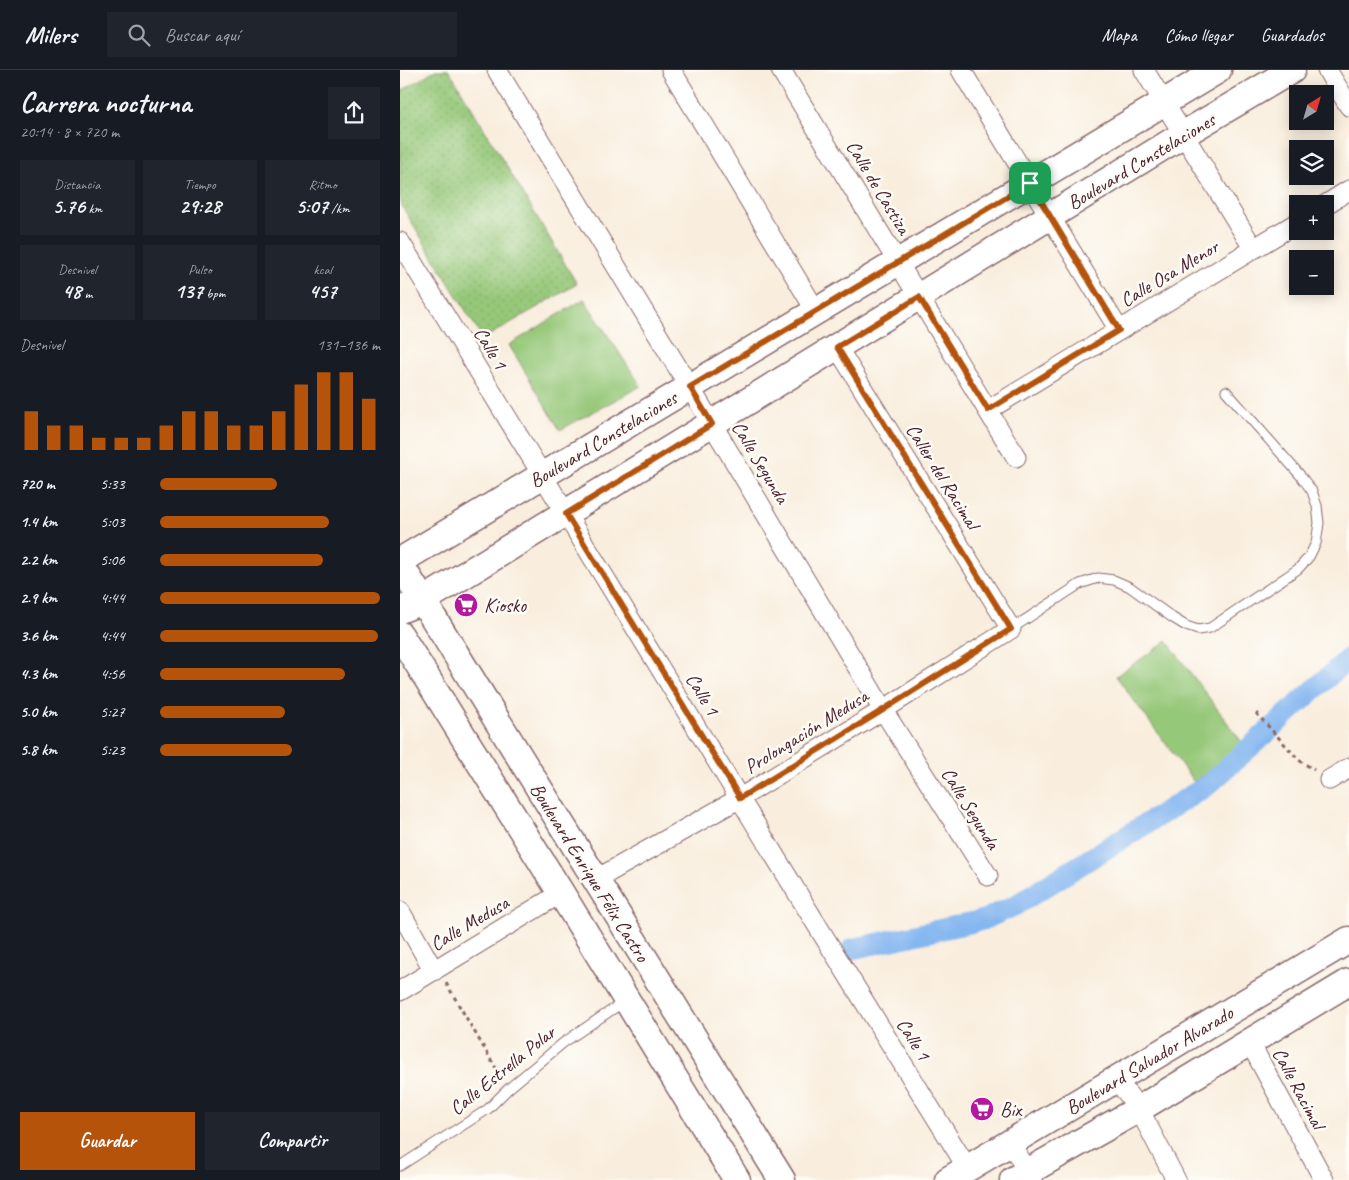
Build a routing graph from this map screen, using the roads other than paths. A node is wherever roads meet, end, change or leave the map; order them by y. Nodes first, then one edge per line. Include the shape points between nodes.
1 (497, 70) edge
2 (671, 70) edge
3 (781, 70) edge
4 (961, 70) edge
5 (1144, 70) edge
6 (1218, 70) edge
7 (1292, 70) edge
8 (1327, 70) edge
9 (1164, 102) junction
10 (1349, 106) edge
11 (1184, 134) junction
12 (1030, 183) junction
13 (1349, 190) edge
14 (1334, 199) edge
15 (1050, 217) junction
16 (1289, 227) edge
17 (400, 242) edge
18 (1253, 248) junction
19 (898, 262) junction
20 (919, 297) junction
21 (816, 311) junction
22 (1119, 330) junction
23 (837, 347) junction
24 (690, 387) junction
25 (1226, 392) dead end
26 (988, 410) junction
27 (712, 424) junction
28 (1016, 457) dead end
29 (543, 476) junction
30 (566, 514) junction
31 (400, 563) edge
32 (411, 606) edge
33 (1011, 629) junction
34 (400, 635) edge
35 (883, 710) junction
36 (1349, 768) edge
37 (1329, 780) dead end
38 (740, 798) junction
39 (988, 876) dead end
40 (595, 880) junction
41 (561, 893) junction
42 (400, 911) edge
43 (1349, 940) edge
44 (434, 970) junction
45 (1349, 982) edge
46 (400, 991) edge
47 (626, 1000) junction
48 (1250, 1043) junction
49 (1117, 1080) junction
50 (1139, 1109) junction
51 (1011, 1143) junction
52 (400, 1166) edge
53 (958, 1174) edge
54 (1024, 1177) edge
55 (737, 1180) edge
56 (782, 1180) edge
57 (1176, 1180) edge
58 (1324, 1180) edge

1 - 24 street, Calle Segunda
2 - 21 street
3 - 19 street, Calle de Castiza
4 - 12 street
5 - 9 street
6 - 9 street, Boulevard Constelaciones
7 - 11 street, Boulevard Constelaciones
8 - 10 street
9 - 11 street
9 - 12 street, Boulevard Constelaciones
11 - 15 street, Boulevard Constelaciones
11 - 18 street
12 - 15 street
12 - 19 street, Boulevard Constelaciones
13 - 14 street
15 - 20 street, Boulevard Constelaciones
15 - 22 street
16 - 18 street, Calle Osa Menor
17 - 29 street, Calle 1
18 - 22 street, Calle Osa Menor
19 - 20 street, Calle de Castiza
19 - 21 street, Boulevard Constelaciones
20 - 23 street, Boulevard Constelaciones
20 - 26 street, Calle de Castiza
21 - 24 street, Boulevard Constelaciones
22 - 26 street, Calle Osa Menor
23 - 27 street, Boulevard Constelaciones
23 - 33 street, Caller del Racimal
24 - 27 street, Calle Segunda
24 - 29 street, Boulevard Constelaciones
25 - 33 lane via 1312,491 1319,523 1316,543 1298,569 1210,628 1198,630 1186,626 1130,587 1098,578 1080,584
26 - 28 street, Calle de Castiza
27 - 30 street, Boulevard Constelaciones
27 - 35 street, Calle Segunda
29 - 30 street, Calle 1
29 - 31 street, Boulevard Constelaciones
30 - 32 street, Boulevard Constelaciones
30 - 38 street, Calle 1
31 - 32 street, Boulevard Enrique Félix Castro
32 - 40 street, Boulevard Enrique Félix Castro
33 - 35 street, Prolongación Medusa
34 - 41 street, Boulevard Enrique Félix Castro
35 - 38 street, Prolongación Medusa
35 - 39 street, Calle Segunda
36 - 37 street
38 - 40 street, Prolongación Medusa
38 - 53 street, Calle 1 via 833,950
40 - 56 street, Boulevard Enrique Félix Castro
41 - 44 street, Calle Medusa
41 - 47 street, Boulevard Enrique Félix Castro
42 - 44 street
43 - 49 street, Boulevard Salvador Alvarado
44 - 46 street, Calle Medusa
45 - 48 street, Boulevard Salvador Alvarado
47 - 52 lane, Calle Estrella Polar via 563,1043 488,1109
47 - 55 street, Boulevard Enrique Félix Castro
48 - 50 street, Boulevard Salvador Alvarado
48 - 58 street, Calle Racimal
49 - 50 street
49 - 51 street, Boulevard Salvador Alvarado
50 - 54 street, Boulevard Salvador Alvarado
50 - 57 street
51 - 53 street, Boulevard Salvador Alvarado
51 - 54 street

